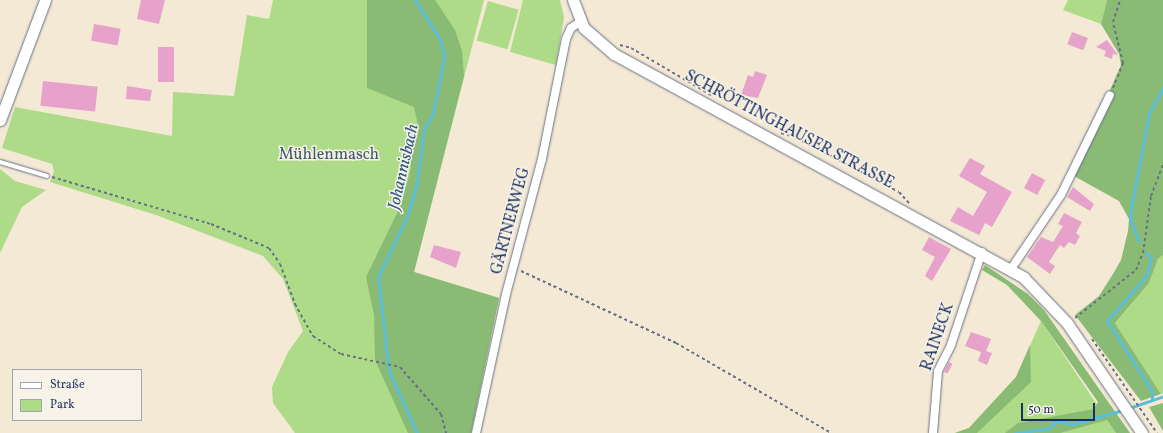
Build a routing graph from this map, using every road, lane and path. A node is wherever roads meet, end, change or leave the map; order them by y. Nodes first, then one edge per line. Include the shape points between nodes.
1 (45, 0) edge
2 (1120, 0) edge
3 (574, 2) edge
4 (580, 22) junction
5 (1110, 95) joint
6 (0, 120) edge
7 (0, 162) edge
8 (1163, 164) edge
9 (47, 176) joint
10 (982, 252) junction
11 (513, 268) junction
12 (1011, 269) junction
13 (1067, 323) junction
14 (1130, 391) dead end
15 (1139, 430) edge
16 (446, 433) edge
17 (476, 433) edge
18 (832, 433) edge
19 (933, 433) edge
20 (1157, 433) edge

1 - 6 main road
2 - 5 path via 1113,22 1123,64
3 - 4 main road, SCHRÖTTINGHAUSER STRASSE
4 - 10 main road, SCHRÖTTINGHAUSER STRASSE via 593,38 614,54
4 - 11 street, GÄRTNERWEG via 571,28 566,39 542,159
5 - 12 street via 1061,196
7 - 9 lane
8 - 13 path via 1151,196 1143,253 1136,270 1125,282
9 - 16 path via 211,224 269,248 280,264 295,304 313,336 341,354 392,365 407,373 441,414
10 - 12 main road, SCHRÖTTINGHAUSER STRASSE
10 - 19 street, RAINECK via 938,371
11 - 17 street, GÄRTNERWEG
11 - 18 path via 676,343
12 - 13 main road, SCHRÖTTINGHAUSER STRASSE via 1036,288
13 - 15 main road, SCHRÖTTINGHAUSER STRASSE
14 - 20 path

